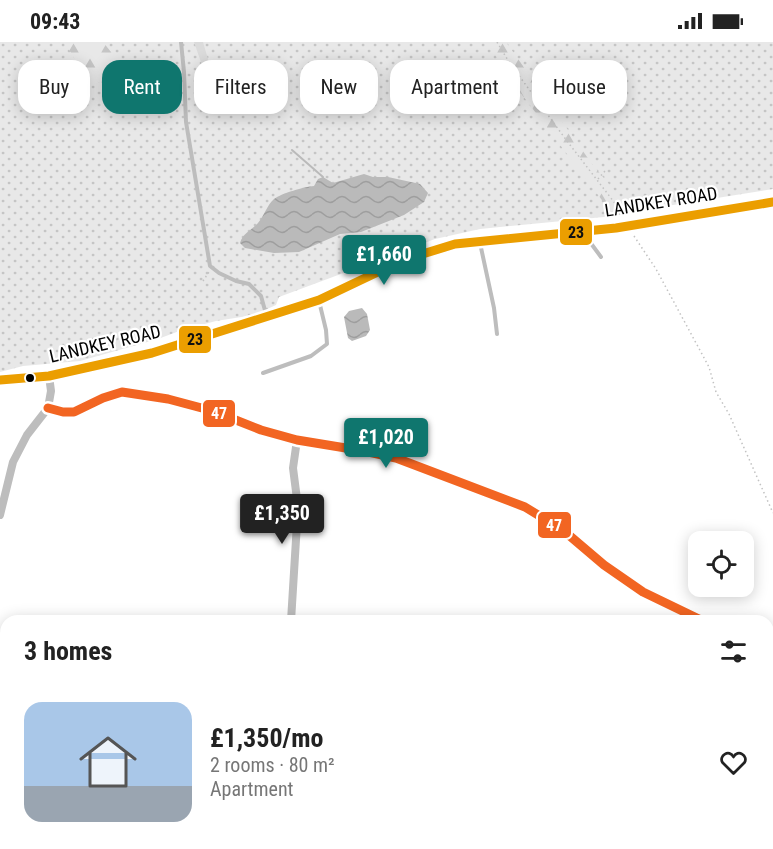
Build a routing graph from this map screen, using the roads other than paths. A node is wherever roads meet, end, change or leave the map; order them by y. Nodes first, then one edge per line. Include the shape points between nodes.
1 (181, 42) edge
2 (773, 202) edge
3 (582, 231) junction
4 (480, 240) junction
5 (601, 257) dead end
6 (319, 300) junction
7 (268, 318) junction
8 (497, 334) dead end
9 (262, 373) dead end
10 (49, 376) junction
11 (0, 380) edge
12 (48, 408) junction
13 (297, 440) junction
14 (0, 515) edge
15 (291, 615) edge
16 (691, 615) edge

1 - 7 lane via 186,122 210,266 249,284 261,296
2 - 3 street, LANDKEY ROAD
3 - 4 street, LANDKEY ROAD
3 - 5 lane
4 - 6 street, LANDKEY ROAD via 416,256
4 - 8 lane
6 - 7 street, LANDKEY ROAD
6 - 9 lane via 327,344 310,356
7 - 10 street, LANDKEY ROAD via 152,353
10 - 11 street, LANDKEY ROAD
10 - 12 street
12 - 13 street via 74,412 122,392 213,411
12 - 14 street via 13,462
13 - 15 street via 293,468 298,507
13 - 16 street via 396,458 525,507 564,531 643,592

